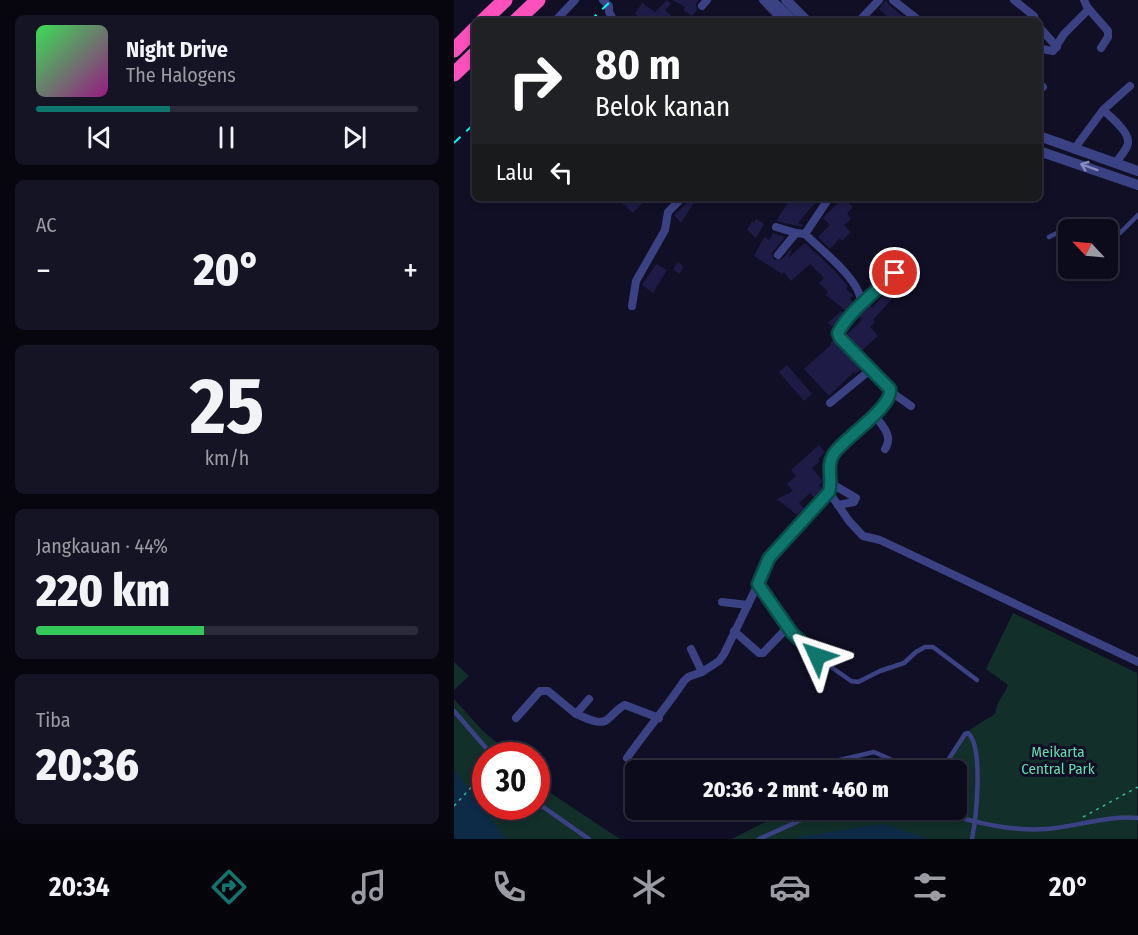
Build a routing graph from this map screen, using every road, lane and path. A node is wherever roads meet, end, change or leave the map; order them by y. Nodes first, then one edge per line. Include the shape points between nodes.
1 (505, 0) edge
2 (516, 0) edge
3 (529, 0) edge
4 (538, 0) edge
5 (575, 0) edge
6 (603, 0) edge
7 (763, 0) edge
8 (771, 0) edge
9 (786, 0) edge
10 (879, 0) edge
11 (894, 0) edge
12 (1014, 0) edge
13 (1084, 0) edge
14 (1089, 9) junction
15 (486, 18) edge
16 (498, 18) edge
17 (511, 18) edge
18 (519, 18) edge
19 (562, 18) edge
20 (612, 18) edge
21 (780, 18) edge
22 (790, 18) edge
23 (804, 18) edge
24 (862, 18) edge
25 (916, 18) edge
26 (1035, 18) edge
27 (1042, 30) edge
28 (472, 32) edge
29 (472, 43) edge
30 (1057, 47) junction
31 (1101, 48) dead end
32 (454, 50) edge
33 (1042, 50) edge
34 (472, 57) edge
35 (454, 61) edge
36 (472, 64) edge
37 (454, 74) edge
38 (454, 81) edge
39 (1130, 86) dead end
40 (1103, 110) junction
41 (1042, 137) edge
42 (1075, 148) junction
43 (1042, 152) edge
44 (1116, 163) junction
45 (1138, 171) edge
46 (1138, 185) edge
47 (679, 201) edge
48 (827, 201) edge
49 (1138, 215) edge
50 (776, 227) dead end
51 (801, 233) junction
52 (1049, 237) dead end
53 (778, 255) dead end
54 (895, 273) dead end
55 (862, 302) junction
56 (632, 306) dead end
57 (870, 370) junction
58 (891, 392) junction
59 (830, 403) dead end
60 (911, 406) dead end
61 (874, 414) junction
62 (885, 449) dead end
63 (830, 488) junction
64 (838, 505) junction
65 (758, 584) junction
66 (721, 602) dead end
67 (748, 605) junction
68 (788, 627) junction
69 (734, 631) junction
70 (691, 649) dead end
71 (1138, 662) edge
72 (827, 664) joint
73 (702, 672) junction
74 (977, 680) dead end
75 (589, 699) dead end
76 (454, 711) edge
77 (576, 714) junction
78 (516, 718) dead end
79 (659, 718) junction
80 (481, 742) edge
81 (627, 758) dead end
82 (840, 760) edge
83 (892, 760) edge
84 (948, 760) edge
85 (472, 787) edge
86 (1138, 787) edge
87 (454, 806) edge
88 (550, 812) edge
89 (1138, 819) edge
90 (801, 820) edge
91 (967, 820) edge
92 (976, 822) junction
93 (1070, 827) junction
94 (589, 839) edge
95 (759, 839) edge
96 (972, 839) edge

1 - 15 highway
2 - 16 highway
3 - 17 highway
4 - 18 highway
5 - 19 street
6 - 20 street
7 - 21 street
8 - 22 street
9 - 23 street
10 - 24 street
11 - 25 street
12 - 26 street
13 - 14 street
14 - 30 street via 1064,34
14 - 31 street via 1108,31
27 - 30 street
28 - 32 highway
29 - 35 highway
30 - 33 street via 1053,51
34 - 37 highway
36 - 38 highway
39 - 40 street
40 - 42 street
40 - 44 street via 1129,140
41 - 42 street
42 - 44 street
46 -> 43 street
44 - 45 street
47 - 56 street via 668,212 665,230 636,281
48 - 51 street
49 - 52 lane via 1120,233 1086,219
50 - 51 street
51 - 53 street
51 - 55 street via 848,276
54 - 55 lane
55 - 57 street via 838,333
57 - 58 street
57 - 59 street
58 - 60 street
58 - 61 street
61 - 62 street via 890,438
61 - 63 street via 833,455
63 - 64 street
63 - 64 street via 856,498 854,502
63 - 65 street via 769,558
64 - 71 street via 863,536 880,540
65 - 67 street
65 - 68 street
66 - 67 street
67 - 69 street
68 - 69 street via 763,653
68 - 72 street
69 - 73 street via 719,661
70 - 73 street
72 - 74 lane via 858,682 904,663 925,646 933,647
73 - 79 street via 684,681
75 - 77 street
76 - 80 lane
77 - 78 street via 548,692 541,691
77 - 79 street via 604,723 625,705
79 - 81 street
82 - 83 lane via 874,752
84 - 92 lane via 968,733 974,740 977,757
85 - 87 path
86 - 93 path
88 - 94 lane
89 - 93 lane via 1108,818
90 - 95 lane
91 - 92 lane
92 - 93 lane via 1042,830
92 - 96 lane

